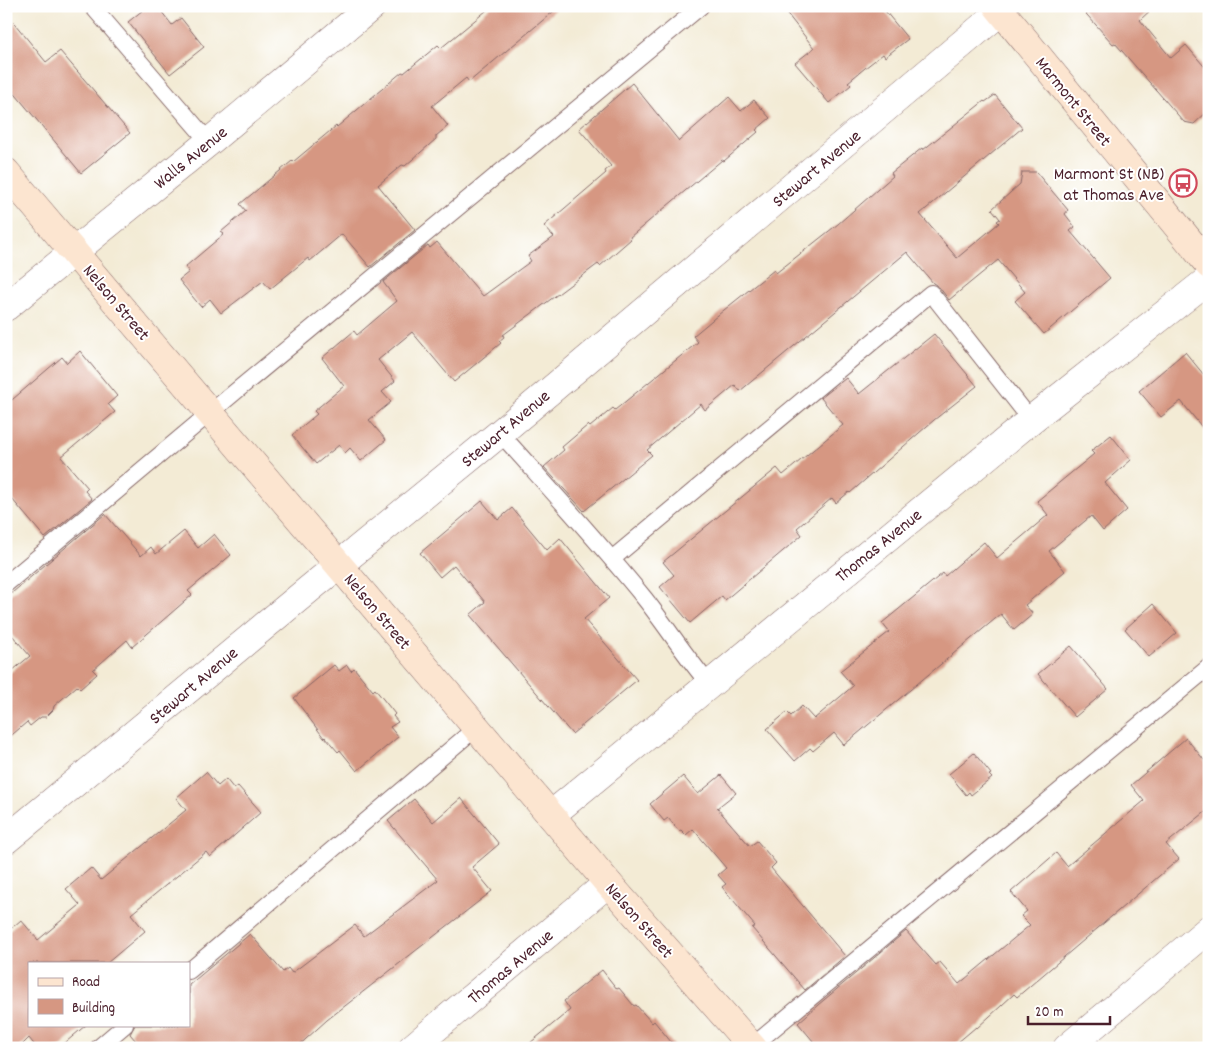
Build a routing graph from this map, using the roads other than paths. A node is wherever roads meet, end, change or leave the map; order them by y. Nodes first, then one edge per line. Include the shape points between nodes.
1 (92, 6) edge
2 (372, 6) edge
3 (701, 6) edge
4 (999, 9) edge
5 (209, 142) junction
6 (6, 172) edge
7 (74, 251) junction
8 (1209, 265) edge
9 (1209, 279) edge
10 (6, 307) edge
11 (210, 413) junction
12 (1031, 420) junction
13 (500, 433) junction
14 (612, 559) junction
15 (338, 565) junction
16 (6, 584) edge
17 (1209, 667) edge
18 (709, 684) junction
19 (477, 728) junction
20 (551, 815) junction
21 (6, 840) edge
22 (608, 883) junction
23 (1209, 929) edge
24 (190, 970) edge
25 (124, 1026) edge
26 (752, 1047) edge
27 (98, 1048) edge
28 (412, 1048) edge
29 (1067, 1048) edge

1 - 5 lane
2 - 5 street, Walls Avenue
3 - 11 lane
4 - 8 street, Marmont Street
4 - 13 street, Stewart Avenue
5 - 7 street, Walls Avenue
6 - 7 street, Nelson Street
7 - 10 street, Walls Avenue
7 - 11 street, Nelson Street
9 - 12 street, Thomas Avenue
11 - 15 street, Nelson Street
11 - 16 lane
12 - 14 lane via 931,293
12 - 18 street, Thomas Avenue
13 - 14 lane
13 - 15 street, Stewart Avenue
14 - 18 lane
15 - 19 street, Nelson Street
15 - 21 street, Stewart Avenue
17 - 26 lane
18 - 20 street, Thomas Avenue
19 - 20 street, Nelson Street
19 - 24 lane
20 - 22 street, Nelson Street
22 - 26 street, Nelson Street
22 - 28 street, Thomas Avenue
23 - 29 street
25 - 27 lane

